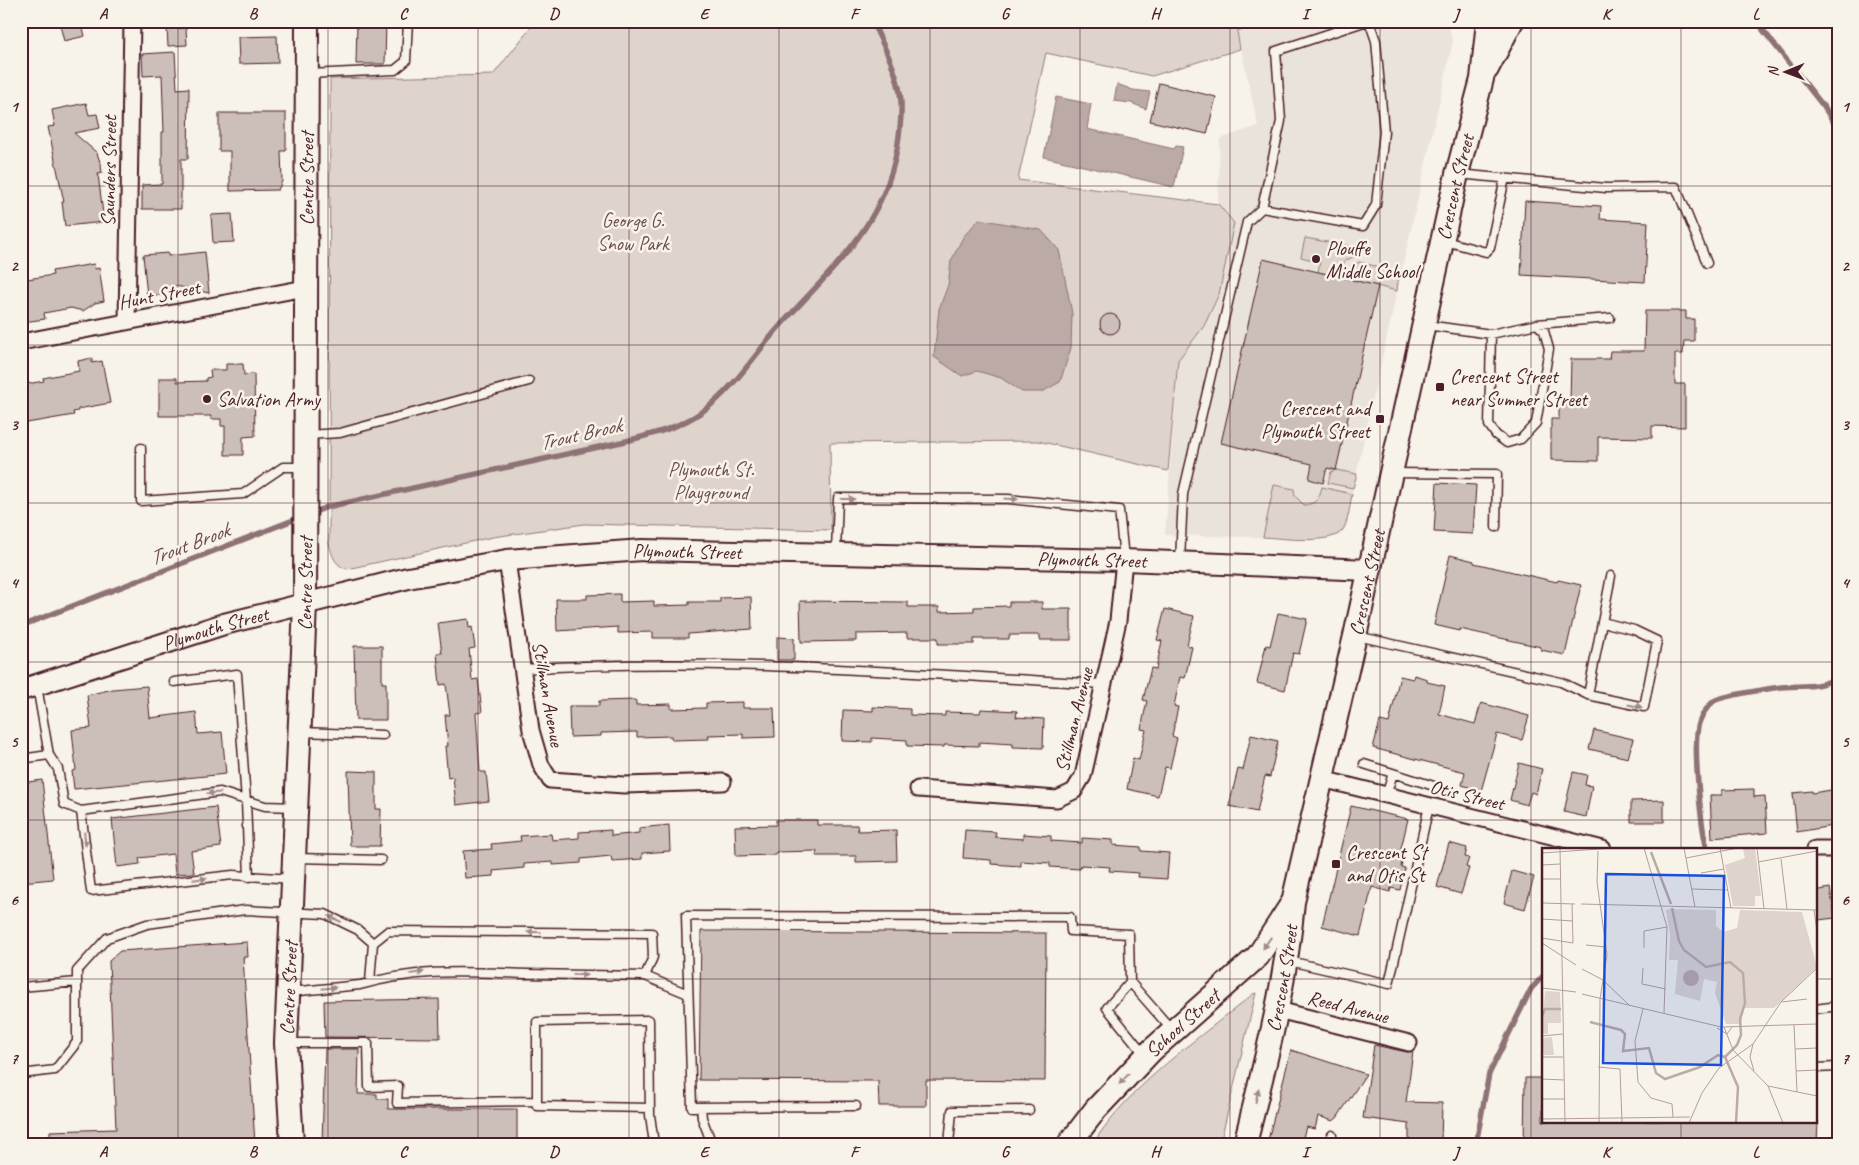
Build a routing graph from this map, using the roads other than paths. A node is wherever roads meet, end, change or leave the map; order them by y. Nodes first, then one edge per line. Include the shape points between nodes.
1 (132, 21) edge
2 (307, 21) edge
3 (408, 21) edge
4 (1368, 21) edge
5 (1488, 21) edge
6 (1512, 21) edge
7 (306, 74) junction
8 (1482, 79) junction
9 (1458, 174) junction
10 (1504, 178) junction
11 (1262, 208) junction
12 (1443, 240) junction
13 (1707, 262) dead end
14 (305, 288) junction
15 (1610, 318) dead end
16 (127, 321) junction
17 (1424, 324) junction
18 (1536, 324) junction
19 (1491, 334) junction
20 (21, 342) edge
21 (529, 381) dead end
22 (306, 435) junction
23 (141, 448) dead end
24 (306, 468) junction
25 (1391, 473) junction
26 (1496, 527) dead end
27 (836, 554) junction
28 (507, 560) junction
29 (1124, 560) junction
30 (1180, 562) junction
31 (1370, 570) junction
32 (1611, 576) dead end
33 (305, 605) junction
34 (1602, 622) junction
35 (1355, 636) junction
36 (522, 669) junction
37 (174, 682) dead end
38 (1104, 684) junction
39 (29, 687) edge
40 (1588, 695) junction
41 (299, 732) junction
42 (383, 735) dead end
43 (49, 755) junction
44 (21, 759) edge
45 (1364, 764) dead end
46 (1393, 773) junction
47 (1322, 779) junction
48 (723, 782) dead end
49 (1437, 787) dead end
50 (918, 789) dead end
51 (1386, 796) junction
52 (246, 801) junction
53 (1429, 806) junction
54 (296, 807) junction
55 (81, 811) junction
56 (1599, 848) edge
57 (1816, 849) edge
58 (1838, 849) edge
59 (381, 860) dead end
60 (293, 868) junction
61 (248, 877) junction
62 (1293, 902) junction
63 (291, 913) junction
64 (373, 943) junction
65 (1287, 960) junction
66 (645, 976) junction
67 (77, 982) junction
68 (370, 982) junction
69 (1130, 982) junction
70 (21, 988) edge
71 (288, 992) junction
72 (688, 994) junction
73 (1838, 1006) edge
74 (1816, 1009) edge
75 (1278, 1010) junction
76 (1173, 1032) junction
77 (286, 1043) junction
78 (1409, 1043) dead end
79 (1146, 1056) junction
80 (1838, 1067) edge
81 (1816, 1068) edge
82 (21, 1074) edge
83 (537, 1101) junction
84 (856, 1106) dead end
85 (701, 1107) junction
86 (650, 1108) junction
87 (1029, 1110) dead end
88 (1332, 1135) dead end
89 (292, 1144) edge
90 (654, 1144) edge
91 (712, 1144) edge
92 (949, 1144) edge
93 (1069, 1144) edge
94 (1245, 1144) edge
95 (1328, 1144) edge

1 - 16 street, Saunders Street
2 - 7 main road, Centre Street
3 - 7 lane via 406,61 395,70
4 - 11 lane via 1276,51 1281,121
4 - 11 lane via 1376,41 1384,132 1376,205 1363,226
5 - 8 main road, Crescent Street
6 - 8 main road
7 - 14 main road, Centre Street
8 - 9 main road, Crescent Street
9 - 10 lane
9 - 12 main road, Crescent Street
10 - 12 lane via 1490,248 1479,252
10 - 13 lane via 1606,188 1676,187
11 - 30 lane via 1247,222 1183,494
12 - 17 main road, Crescent Street
14 - 16 street, Hunt Street
14 - 22 main road, Centre Street
15 - 18 lane
16 - 20 street, Hunt Street
17 - 19 lane
17 - 25 main road, Crescent Street
18 - 19 lane
18 - 19 lane via 1544,331 1549,349 1536,423 1521,439 1507,443 1496,436 1489,425
21 - 22 lane via 340,433
22 - 24 main road, Centre Street
23 - 24 lane via 140,501 243,494 284,467
24 - 33 main road, Centre Street
25 - 26 lane via 1497,474
25 - 31 main road, Crescent Street
27 - 28 street, Plymouth Street via 642,550
27 - 29 street, Plymouth Street
27 -> 29 lane via 838,498 1008,499 1118,510
28 - 33 street, Plymouth Street via 408,578
28 - 36 street, Stillman Avenue
29 - 30 street, Plymouth Street
29 - 38 street, Stillman Avenue via 1118,621
30 - 31 street, Plymouth Street
31 - 35 main road, Crescent Street
32 - 34 lane
33 - 39 street, Plymouth Street via 224,624
33 - 41 main road, Centre Street
34 - 40 lane
40 -> 34 lane via 1644,707 1648,688 1657,641 1634,630
35 - 40 lane via 1561,682
35 - 47 main road, Crescent Street
36 - 38 lane via 572,666 817,668
36 - 48 street, Stillman Avenue via 531,730 541,765 550,780 624,785
37 - 52 lane via 237,674
38 - 50 street, Stillman Avenue via 1084,776 1074,791 1057,799
39 - 43 lane
41 - 42 lane
41 - 54 main road, Centre Street
43 - 44 lane
43 - 55 lane via 58,769 64,804
45 - 46 lane
46 - 49 lane
46 - 51 lane
47 - 51 street, Otis Street
47 - 62 main road, Crescent Street
51 - 53 street, Otis Street
52 - 54 lane via 265,806
52 -> 55 lane via 220,792
52 - 61 lane
53 - 56 street, Otis Street
53 - 65 lane via 1389,984
54 - 60 main road, Centre Street
55 -> 61 lane via 91,891 233,875
57 - 58 street
59 - 60 lane
60 - 61 lane
60 - 63 main road, Centre Street
62 - 65 main road, Crescent Street
62 -> 76 main road, School Street via 1258,956
64 -> 63 lane via 358,930 325,914
63 - 67 lane via 246,910 147,924 107,938 78,971
63 - 71 main road, Centre Street
66 -> 64 lane via 653,957 652,933 388,931
64 - 68 lane
65 - 75 main road, Crescent Street
68 -> 66 lane via 430,971
66 - 72 lane
67 - 70 lane
67 - 82 lane via 78,1042 55,1070
71 -> 68 lane
69 - 72 lane via 1129,934 1071,932 1070,917 686,916
69 - 76 lane
69 - 79 lane via 1107,1008
71 - 77 main road, Centre Street
72 - 85 lane via 692,1107
73 - 74 lane
75 - 78 street, Reed Avenue
94 -> 75 main road, Crescent Street
76 - 79 main road, School Street
77 - 83 lane via 368,1043 369,1086 398,1086 397,1103
77 - 89 main road, Centre Street
79 -> 93 main road, School Street via 1096,1109
80 - 81 lane
83 - 86 lane via 537,1106
83 - 86 lane via 537,1022 649,1020
84 - 85 lane
85 - 91 lane
86 - 90 lane
87 - 92 lane via 952,1111
88 - 95 lane

